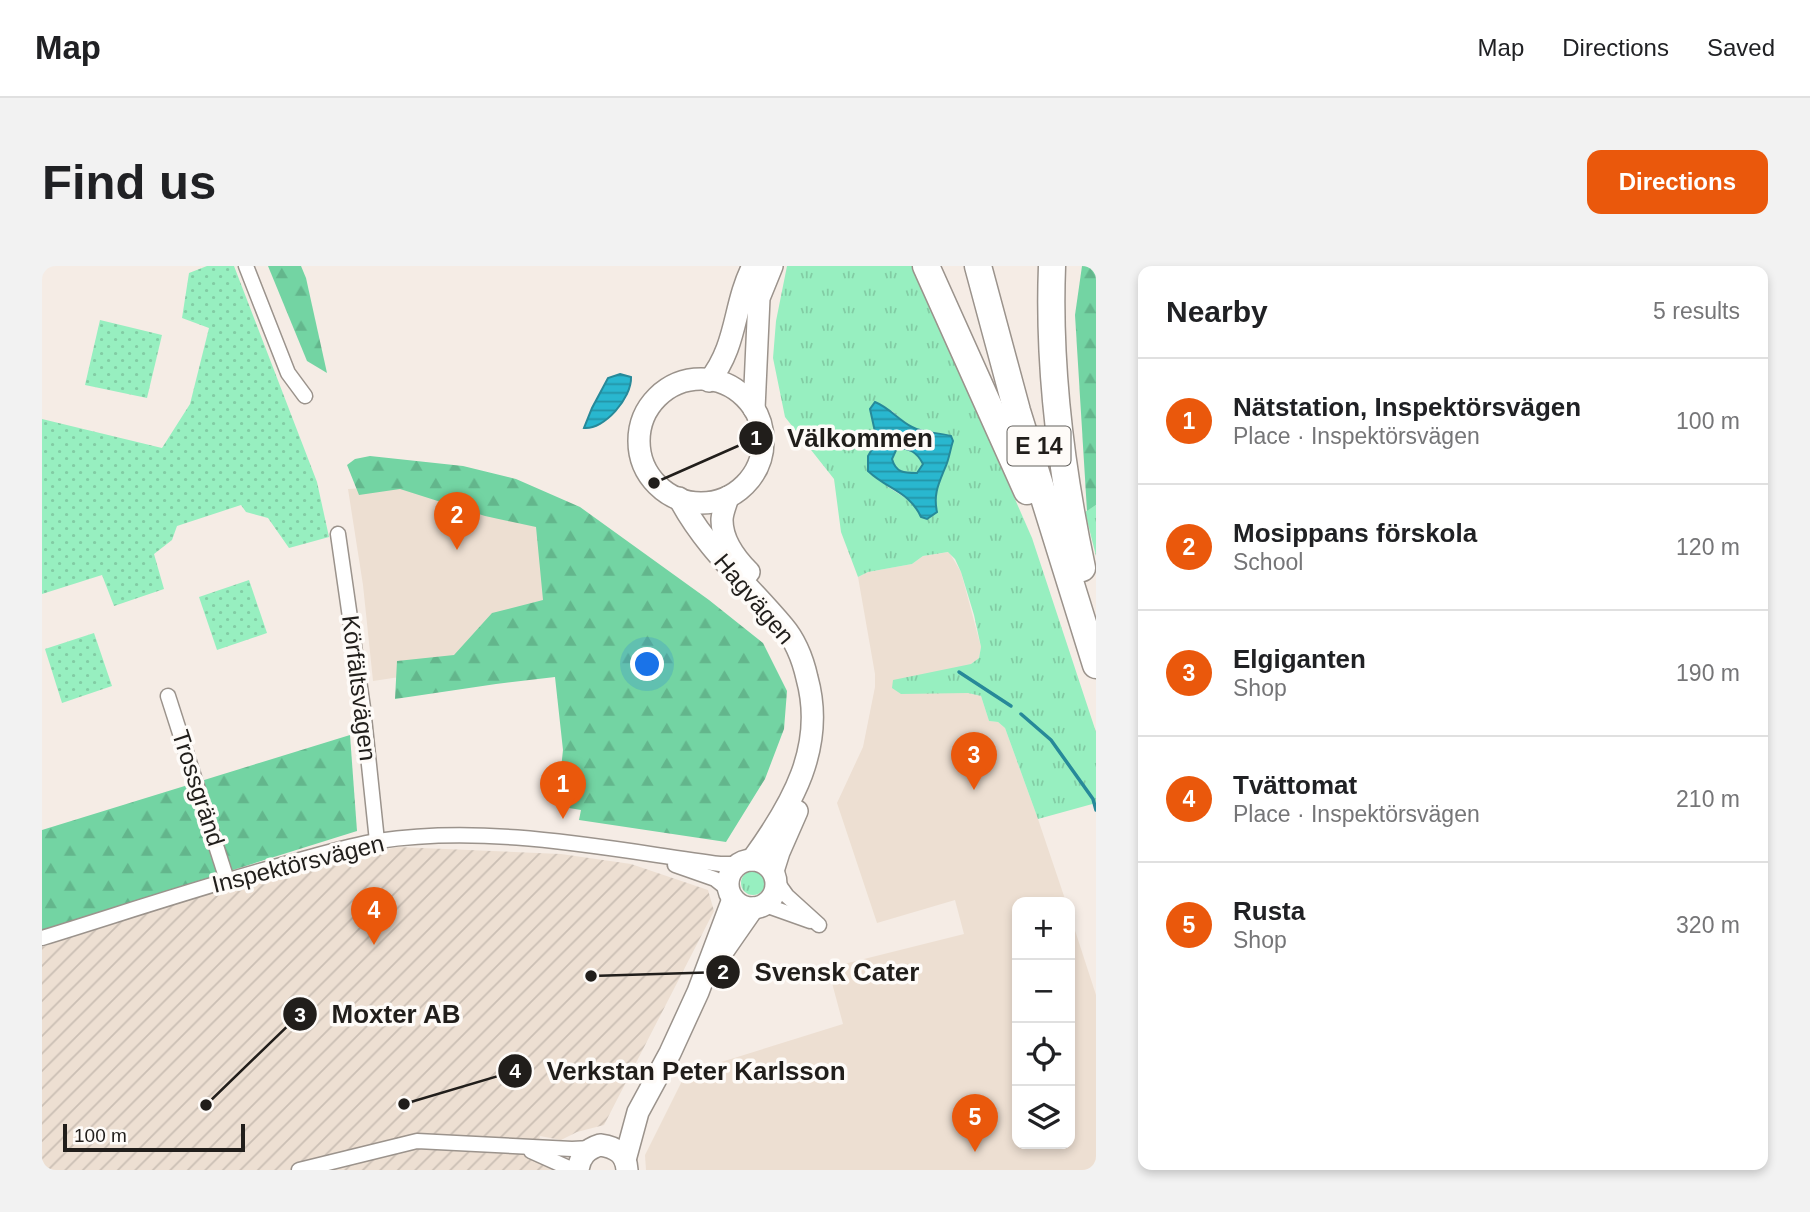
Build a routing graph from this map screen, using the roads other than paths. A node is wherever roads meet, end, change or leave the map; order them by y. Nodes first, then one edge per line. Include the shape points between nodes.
1 (246, 266) edge
2 (753, 266) edge
3 (772, 266) edge
4 (926, 266) edge
5 (978, 266) edge
6 (989, 266) edge
7 (1052, 266) edge
8 (709, 381) junction
9 (304, 397) dead end
10 (754, 409) junction
11 (728, 497) junction
12 (679, 498) junction
13 (338, 534) dead end
14 (1090, 621) edge
15 (1096, 665) edge
16 (169, 696) dead end
17 (377, 841) junction
18 (644, 854) junction
19 (745, 862) junction
20 (775, 877) junction
21 (227, 880) junction
22 (731, 894) junction
23 (759, 906) junction
24 (42, 938) edge
25 (698, 992) junction
26 (638, 1112) junction
27 (520, 1147) junction
28 (596, 1147) junction
29 (627, 1167) edge
30 (299, 1170) edge
31 (575, 1170) edge

1 - 9 street via 288,373
2 - 8 street via 744,284 729,348
3 - 10 street via 760,298
4 - 14 highway
5 - 14 highway, E 14 via 1017,411
6 - 14 highway, E 14
7 - 14 highway via 1055,407
8 - 10 street via 737,391
8 - 12 street via 672,387 653,402 643,421 640,445 645,467 656,484
10 - 11 street via 762,430 762,455 751,478
11 - 12 street via 701,503
11 - 20 street, Hagvägen via 722,520 726,537 737,560 799,628 816,657 827,709 820,759 779,852
12 - 19 street, Hagvägen via 692,525 784,628 803,661 814,702 812,740 802,777
13 - 17 street, Körfältsvägen
14 - 15 highway, E 14
16 - 21 street, Trossgränd
17 - 18 street, Inspektörsvägen via 528,838
17 - 21 street, Inspektörsvägen
18 - 19 street, Inspektörsvägen via 720,864
18 - 22 street, Inspektörsvägen via 715,879
19 - 20 street via 764,863
19 - 22 street via 729,877
20 - 23 street via 772,898
20 - 23 street via 787,896 819,925
21 - 24 street, Inspektörsvägen
22 - 23 street via 740,905
22 - 25 street
23 - 25 street
25 - 26 street
26 - 28 street
26 - 29 street
27 - 28 street
27 - 30 street via 417,1141
27 - 31 street
28 - 29 street via 617,1149
28 - 31 street

